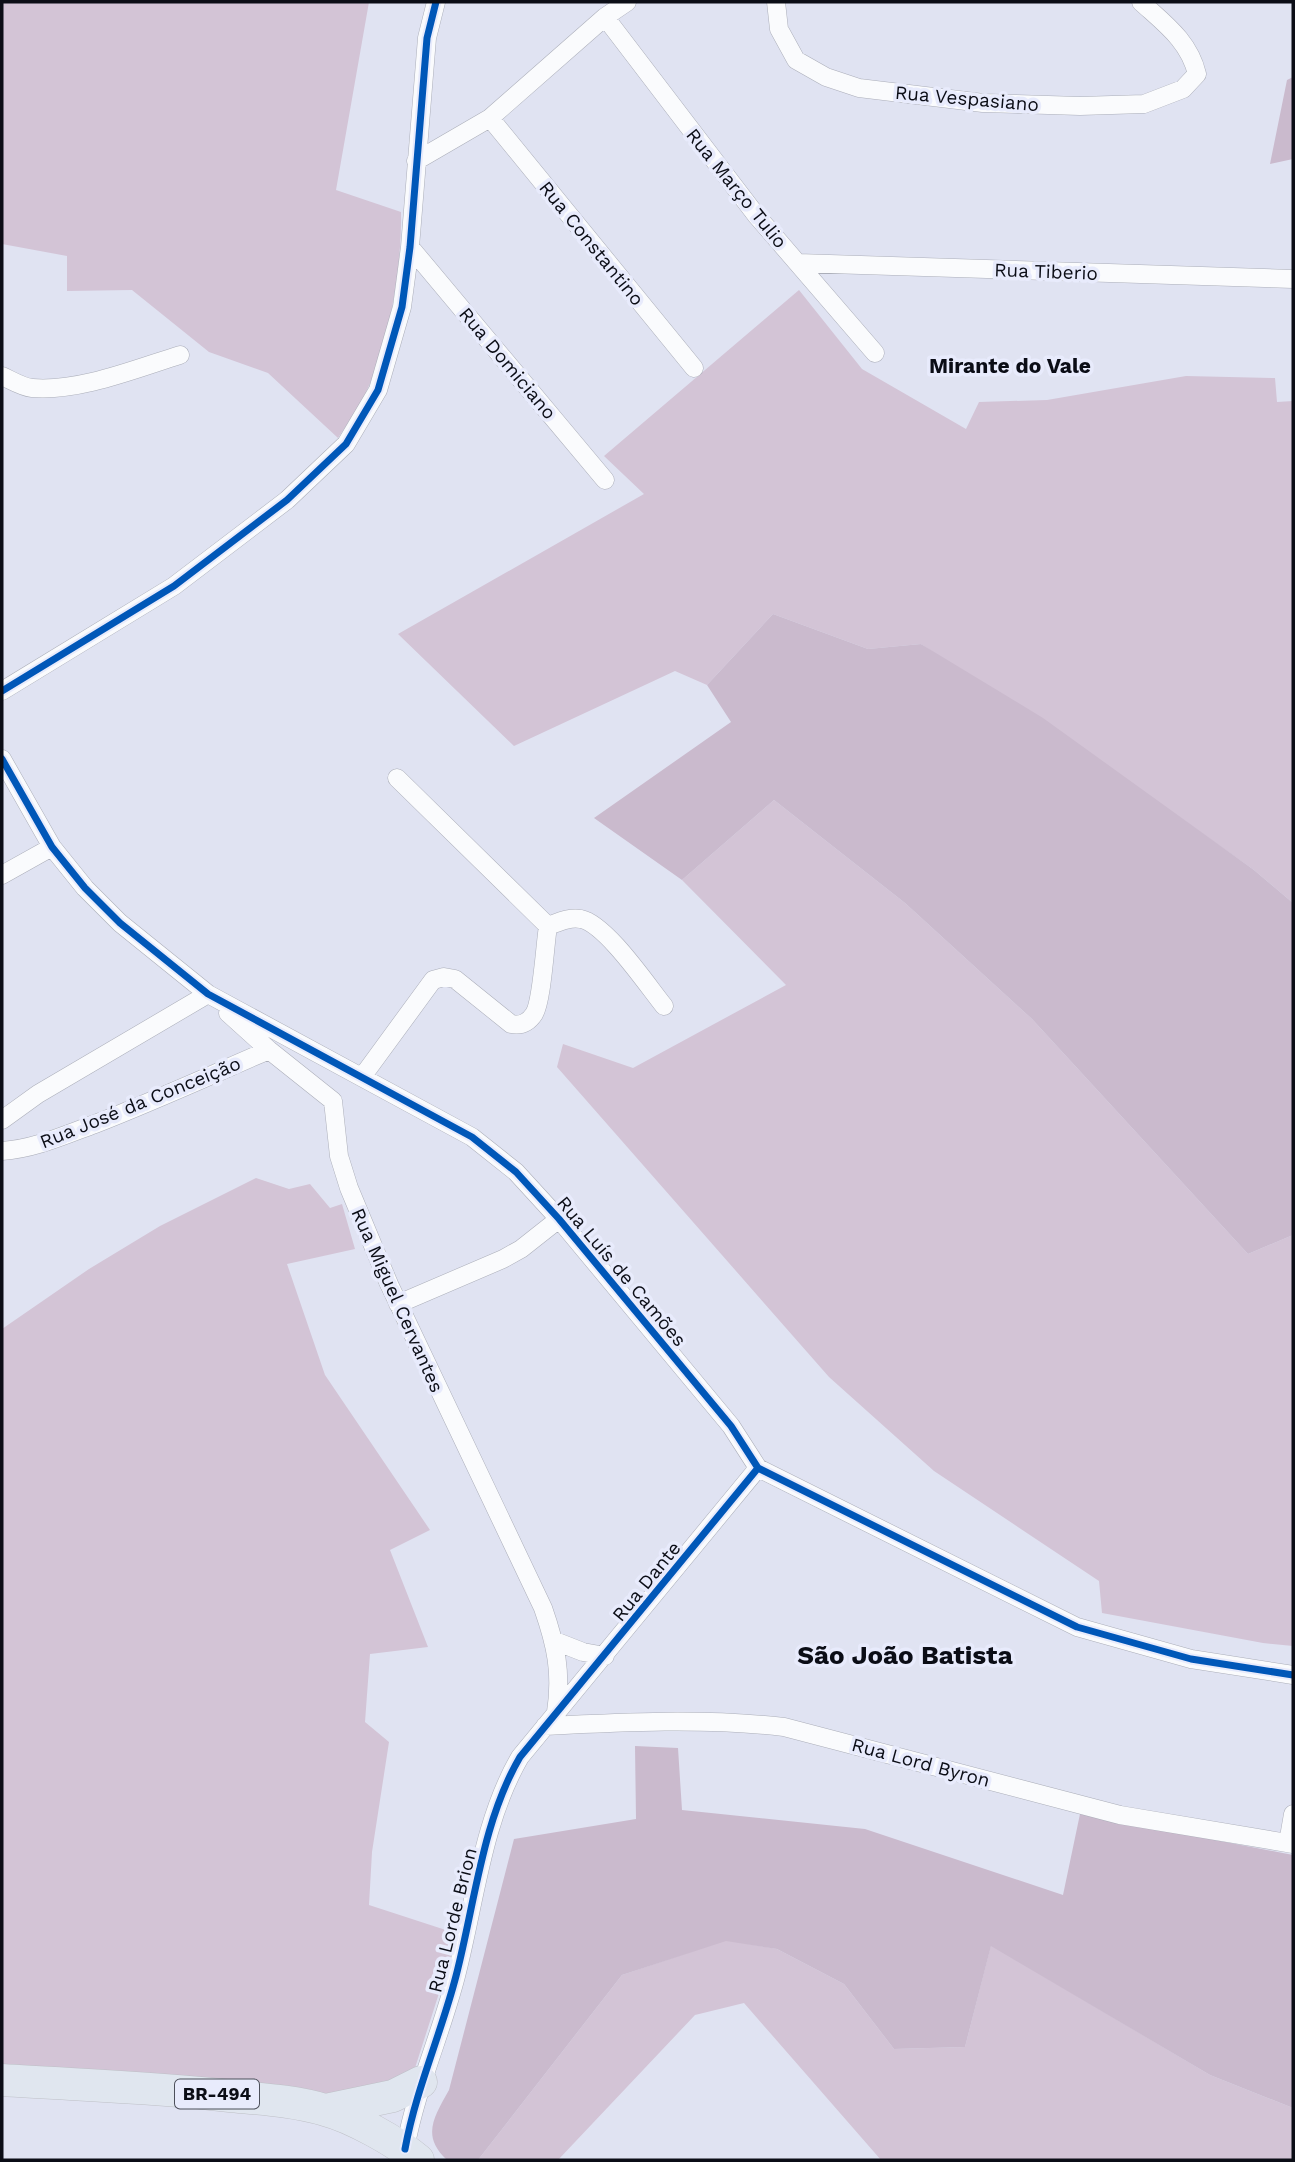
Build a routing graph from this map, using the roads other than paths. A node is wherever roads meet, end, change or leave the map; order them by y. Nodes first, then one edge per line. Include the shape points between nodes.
1 (436, 2) edge
2 (627, 2) edge
3 (776, 2) edge
4 (1141, 2) edge
5 (606, 17) junction
6 (490, 118) junction
7 (416, 160) junction
8 (410, 247) junction
9 (798, 263) junction
10 (1293, 279) edge
11 (875, 353) dead end
12 (180, 355) dead end
13 (694, 368) dead end
14 (2, 376) edge
15 (2, 386) edge
16 (30, 388) junction
17 (605, 480) dead end
18 (2, 691) edge
19 (2, 759) edge
20 (397, 778) dead end
21 (52, 847) junction
22 (2, 876) edge
23 (548, 926) junction
24 (208, 995) junction
25 (664, 1006) dead end
26 (269, 1050) junction
27 (362, 1077) junction
28 (2, 1120) edge
29 (4, 1148) edge
30 (559, 1219) junction
31 (398, 1304) junction
32 (758, 1468) junction
33 (555, 1641) junction
34 (605, 1656) junction
35 (1293, 1675) edge
36 (551, 1719) junction
37 (1293, 1814) edge
38 (1291, 1844) edge
39 (2, 2080) edge
40 (421, 2082) junction
41 (326, 2110) junction
42 (412, 2155) edge

1 - 7 street via 427,38
2 - 5 street
3 - 4 street, Rua Vespasiano via 779,29 796,60 826,77 859,88 984,103 1080,106 1144,104 1183,89 1197,74 1193,57 1177,34
5 - 6 street
5 - 9 street, Rua Março Tulio via 699,142
6 - 7 street
6 - 13 street, Rua Constantino
7 - 8 street
8 - 17 street, Rua Domiciano
8 - 18 street via 402,307 377,390 346,444 287,500 174,586
9 - 10 street, Rua Tiberio
9 - 11 street, Rua Março Tulio
12 - 16 street via 69,386
14 - 16 street
15 - 16 street
19 - 21 street, Rua Luís de Camões
20 - 23 street
21 - 22 street
21 - 24 street, Rua Luís de Camões via 120,923
23 - 25 street via 564,919 581,919 598,928
23 - 27 street via 539,1001 526,1023 511,1024 455,979 433,980
24 - 26 street, Rua Miguel Cervantes
24 - 27 street, Rua Luís de Camões
24 - 28 street via 38,1094
26 - 29 street, Rua José da Conceição via 87,1127 33,1145
26 - 31 street, Rua Miguel Cervantes via 333,1101 339,1156 349,1188
27 - 30 street, Rua Luís de Camões via 472,1137 516,1172
30 - 31 street via 522,1249
30 - 32 street, Rua Luís de Camões via 731,1426
31 - 33 street, Rua Miguel Cervantes
32 - 34 street, Rua Dante
32 - 35 street via 1077,1627 1192,1659
33 - 34 street
33 - 36 street, Rua Miguel Cervantes via 559,1693
34 - 36 street, Rua Dante
36 - 38 street, Rua Lord Byron via 741,1722 784,1727 1120,1815
36 - 40 street, Rua Lorde Brion via 520,1757 502,1794 456,1977
37 - 38 street
39 - 41 highway, BR-494 via 176,2090
40 - 41 highway via 393,2096
40 - 42 street, Rua Lorde Brion
41 - 42 highway, BR-494

